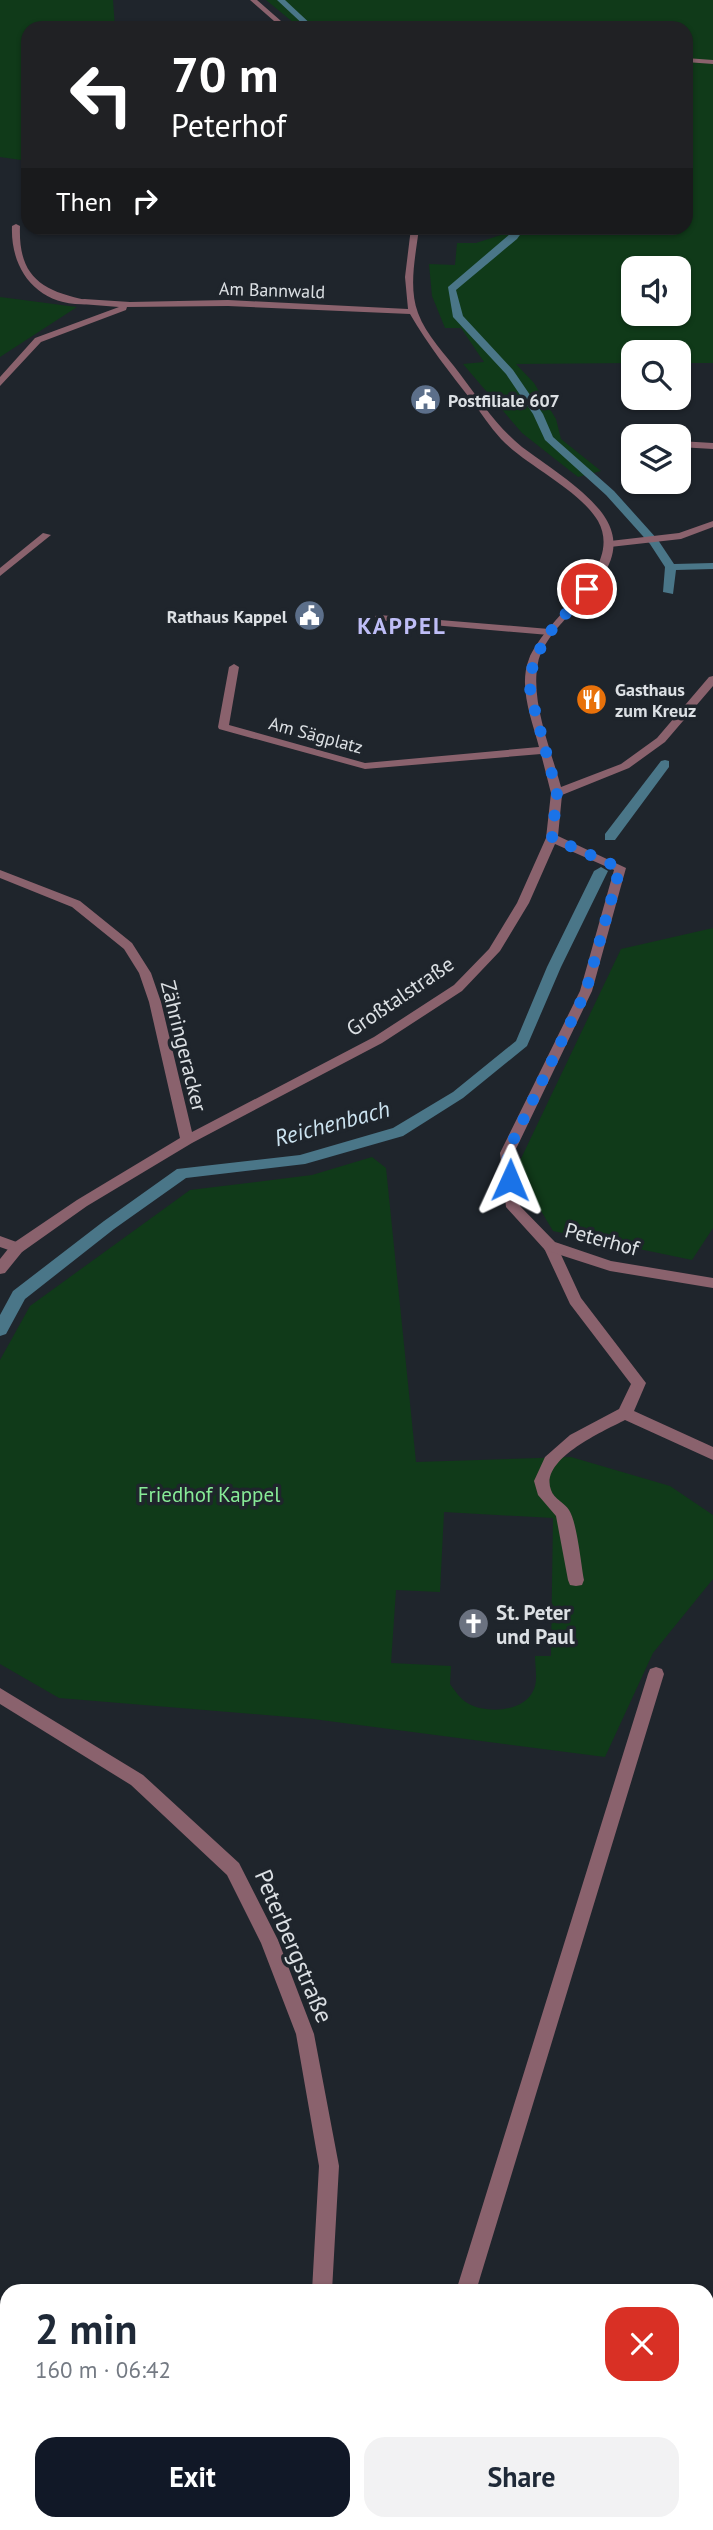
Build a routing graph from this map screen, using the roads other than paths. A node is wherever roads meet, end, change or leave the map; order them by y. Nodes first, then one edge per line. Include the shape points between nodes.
1 (253, 0) edge
2 (278, 21) edge
3 (693, 61) edge
4 (713, 62) edge
5 (16, 226) dead end
6 (414, 235) edge
7 (130, 305) junction
8 (413, 312) junction
9 (0, 383) edge
10 (691, 445) edge
11 (713, 446) edge
12 (713, 524) edge
13 (46, 535) dead end
14 (610, 544) junction
15 (0, 573) edge
16 (379, 618) dead end
17 (550, 632) junction
18 (233, 667) dead end
19 (713, 680) edge
20 (546, 750) junction
21 (557, 793) junction
22 (552, 838) junction
23 (0, 874) edge
24 (187, 1140) junction
25 (0, 1241) edge
26 (550, 1246) junction
27 (17, 1248) junction
28 (0, 1269) edge
29 (713, 1283) edge
30 (625, 1413) junction
31 (713, 1454) edge
32 (576, 1580) dead end
33 (656, 1674) dead end
34 (0, 1695) edge
35 (322, 2284) edge
36 (468, 2284) edge

1 - 2 street
3 - 4 street
5 - 7 street, Am Bannwald via 14,242 22,270 45,291 66,301
6 - 8 street via 409,278
7 - 8 street, Am Bannwald via 228,303
7 - 9 street, Am Bannwald via 38,340
8 - 14 street via 456,377 505,438 579,495 602,520
10 - 11 street
12 - 14 street via 676,536
13 - 15 street
14 - 17 street, Großtalstraße via 600,575
16 - 17 street
17 - 20 street, Großtalstraße via 533,661 530,692
18 - 20 street, Am Sägplatz via 223,727 365,766
19 - 21 street via 662,740 625,766
20 - 21 street, Großtalstraße
21 - 22 street, Großtalstraße
22 - 24 street, Großtalstraße via 523,903 494,951 458,988 378,1040
22 - 26 street, Peterhof via 620,868 586,991 507,1153 513,1207
23 - 24 street, Zähringeracker via 76,904 128,946 145,973 155,1002
24 - 27 street, Großtalstraße
25 - 27 street
26 - 29 street, Peterhof via 610,1266
26 - 30 street via 575,1300 639,1383
27 - 28 street, Großtalstraße
30 - 31 street
30 - 32 street via 575,1439 550,1461 542,1481 543,1491 563,1513
33 - 36 street
34 - 35 street, Peterbergstraße via 137,1780 233,1869 269,1940 305,2034 329,2166

